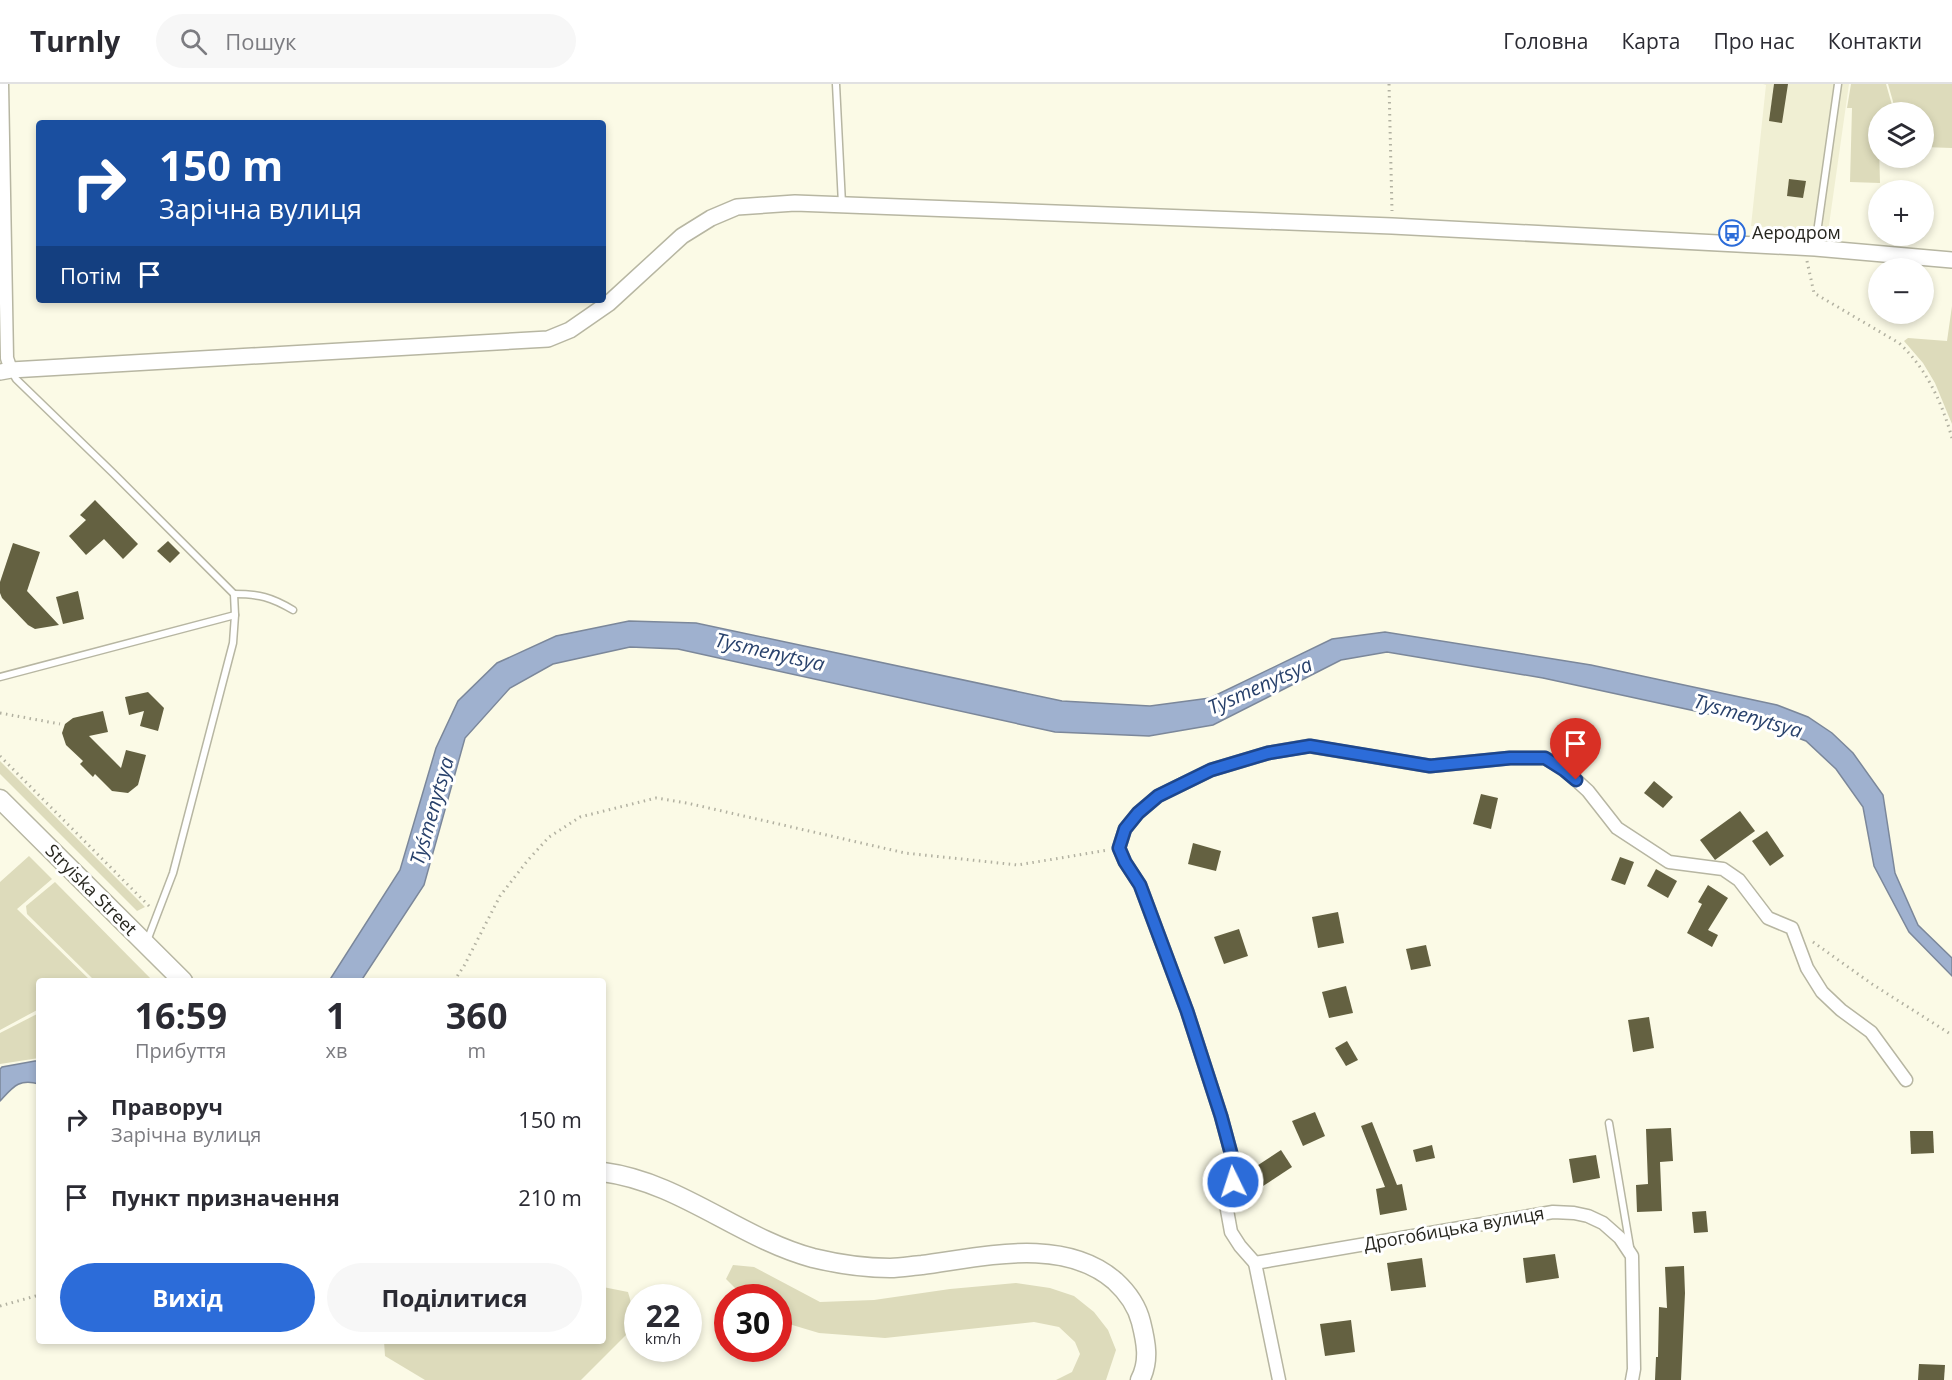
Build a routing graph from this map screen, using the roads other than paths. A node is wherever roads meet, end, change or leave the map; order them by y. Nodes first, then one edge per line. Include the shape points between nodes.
1 (2, 84) edge
2 (836, 84) edge
3 (1838, 84) edge
4 (842, 205) junction
5 (1810, 248) junction
6 (1952, 260) edge
7 (6, 371) edge
8 (234, 594) junction
9 (293, 610) dead end
10 (235, 615) junction
11 (0, 677) edge
12 (0, 799) edge
13 (146, 944) junction
14 (180, 978) edge
15 (1906, 1080) dead end
16 (1609, 1123) dead end
17 (606, 1172) edge
18 (1632, 1256) junction
19 (1256, 1263) junction
20 (1140, 1380) edge
21 (1279, 1380) edge
22 (1632, 1380) edge

1 - 7 street
2 - 4 lane
3 - 5 lane
4 - 5 street via 1392,226
4 - 7 street via 737,207 711,218 682,236 609,303 570,330 548,339
5 - 6 street
7 - 8 lane
8 - 9 lane via 255,594
8 - 10 lane
10 - 11 lane
10 - 13 lane via 233,643 173,873
12 - 13 main road, Stryiska Street
13 - 14 main road, Stryiska Street
15 - 19 street via 1871,1032 1822,992 1807,968 1792,928 1768,918 1739,880 1723,869 1669,862 1617,828 1588,791 1545,758 1430,766 1310,746 1268,753 1211,770 1158,796 1125,829 1119,848 1140,885 1221,1116 1231,1153 1233,1182 1227,1209 1231,1232
16 - 18 lane
17 - 20 main road via 667,1190 766,1240 842,1264 891,1268 1026,1252 1083,1262 1103,1271 1124,1290 1139,1312 1147,1348
18 - 19 street, Дрогобицька вулиця via 1603,1223 1588,1216 1553,1212
18 - 22 street
19 - 21 street

